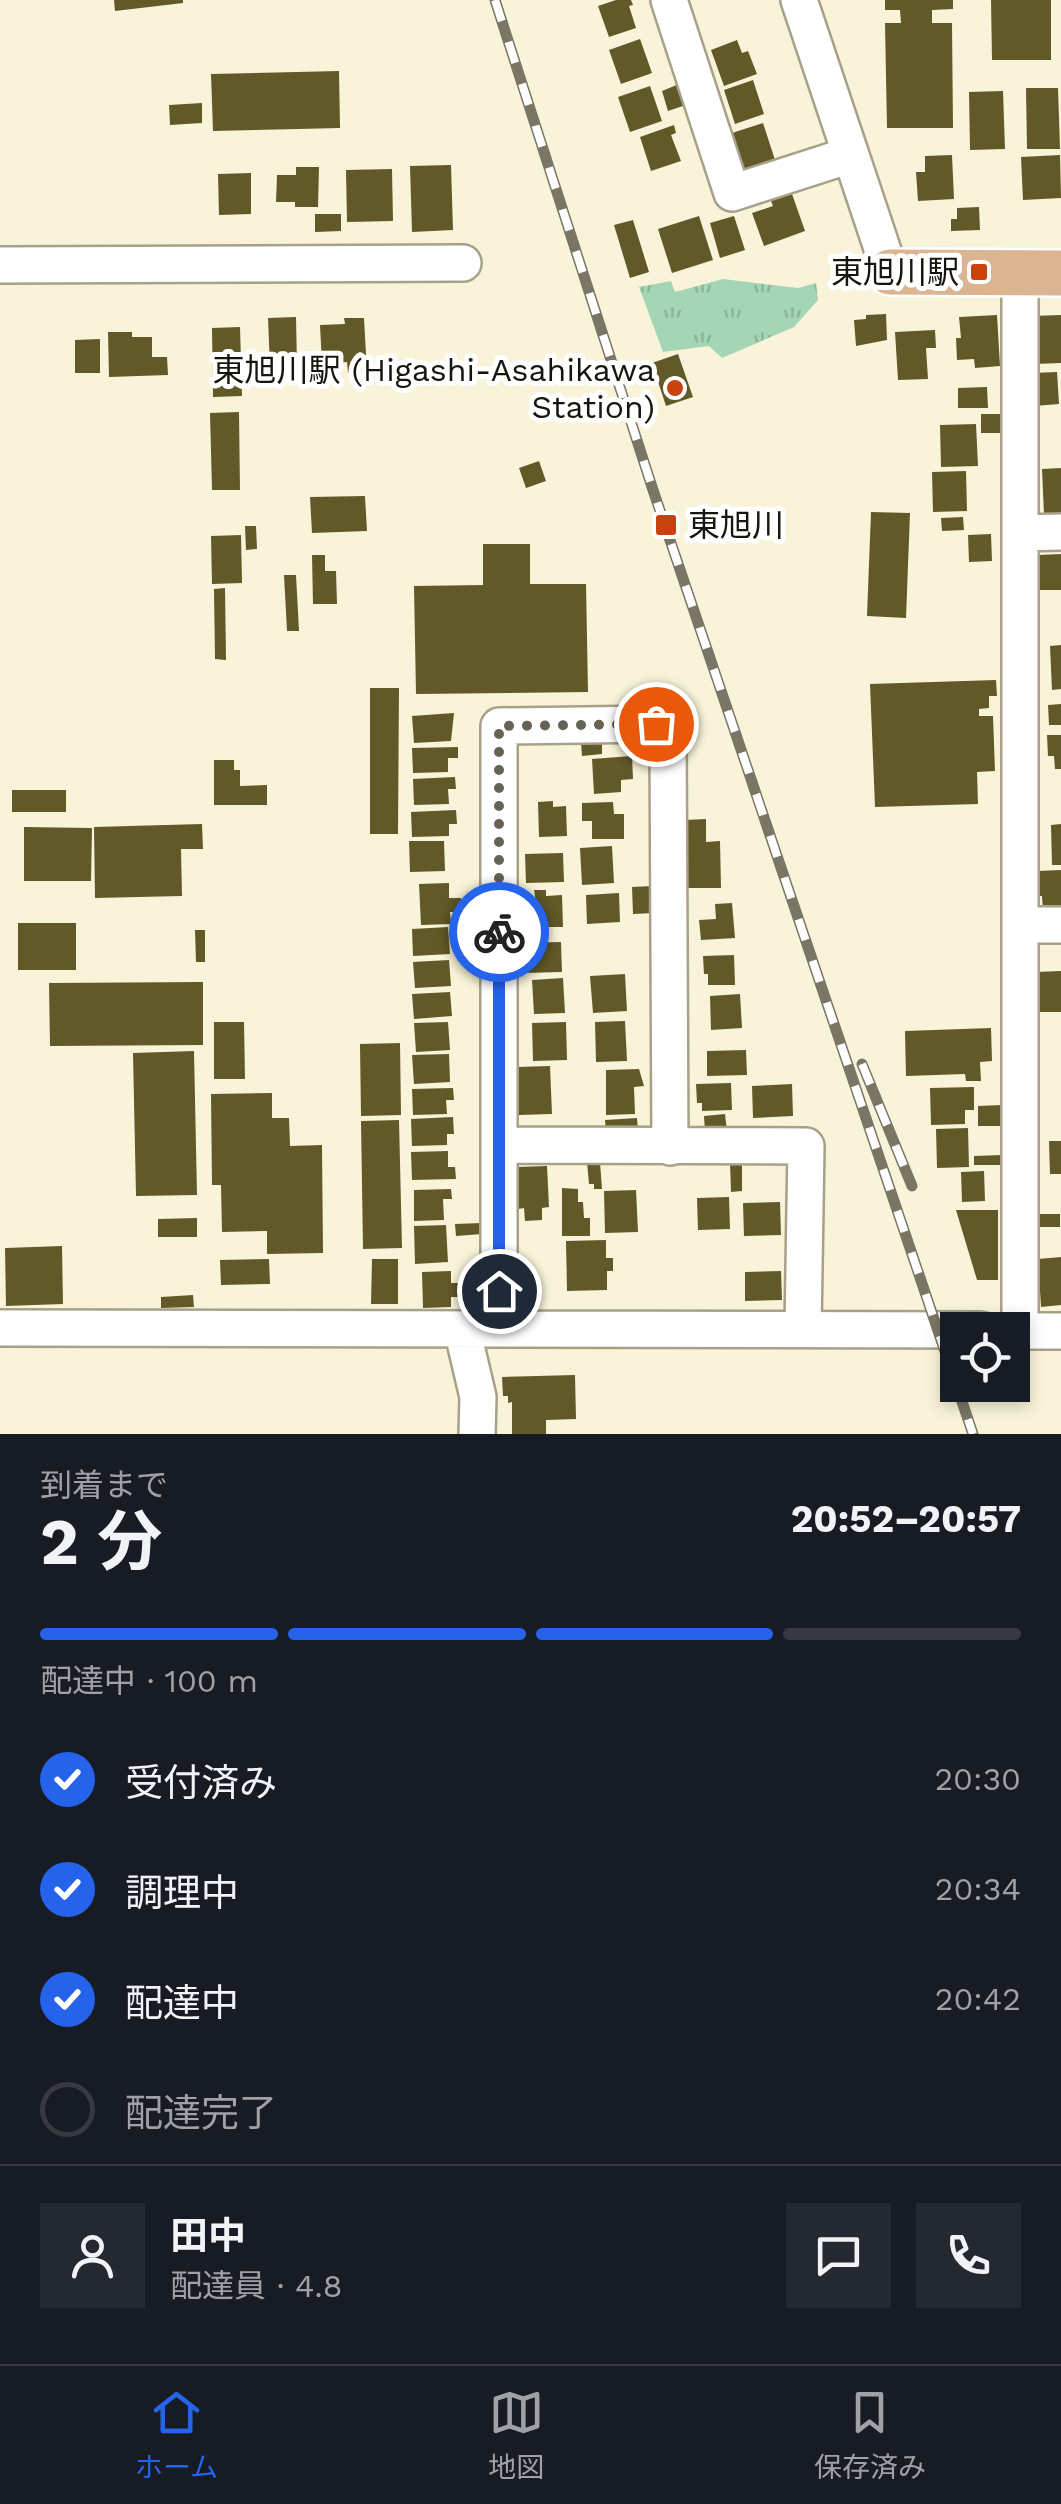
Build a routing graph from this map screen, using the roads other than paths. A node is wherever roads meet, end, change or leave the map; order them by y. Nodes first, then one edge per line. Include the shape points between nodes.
1 (669, 0) edge
2 (800, 0) edge
3 (850, 156) junction
4 (463, 263) dead end
5 (0, 265) edge
6 (890, 272) joint
7 (1040, 272) edge
8 (1061, 532) edge
9 (1020, 533) junction
10 (1021, 925) junction
11 (1061, 925) edge
12 (499, 1145) junction
13 (670, 1146) junction
14 (1016, 1312) edge
15 (0, 1328) edge
16 (499, 1328) junction
17 (462, 1329) junction
18 (804, 1329) junction
19 (940, 1330) edge
20 (1030, 1331) edge
21 (1061, 1331) edge
22 (477, 1434) edge

1 - 3 street via 732,193
2 - 3 street
3 - 6 street
4 - 5 street
6 - 7 main road
7 - 9 street
8 - 9 street
9 - 10 street
10 - 11 street
10 - 14 street
12 - 13 street
12 - 13 street via 499,726 656,724 668,736
12 - 16 street
13 - 18 street via 806,1146
15 - 17 street
16 - 17 street
16 - 18 street
17 - 22 street via 478,1397
18 - 19 street
20 - 21 street

